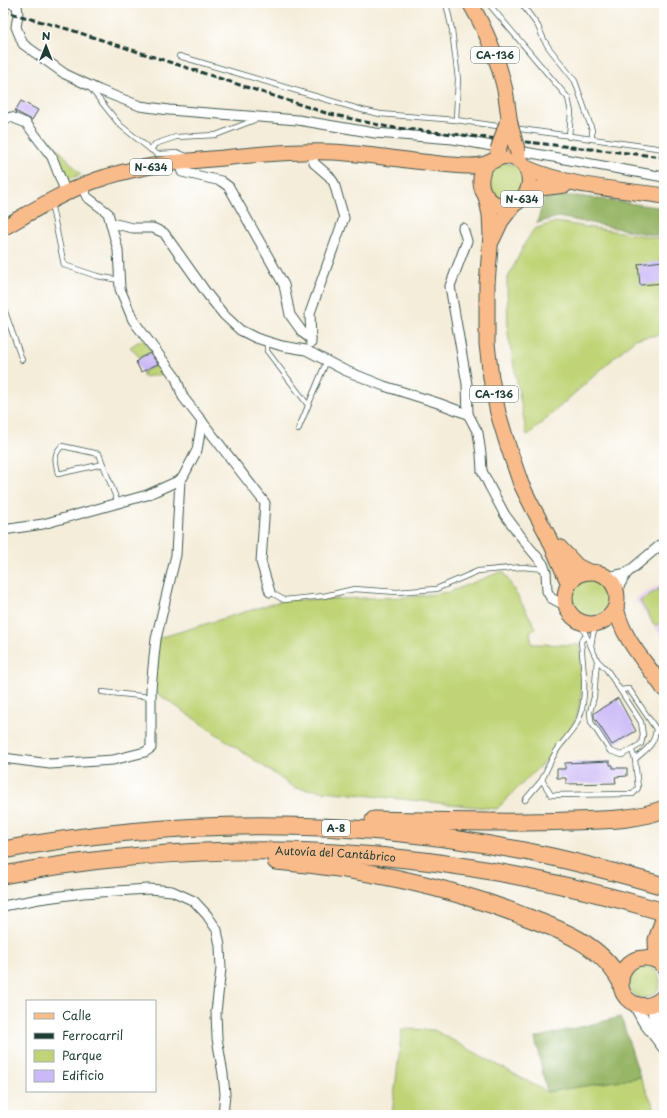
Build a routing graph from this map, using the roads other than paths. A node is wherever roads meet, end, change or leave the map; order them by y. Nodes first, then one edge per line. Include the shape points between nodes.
1 (446, 3) edge
2 (470, 3) edge
3 (488, 3) edge
4 (521, 3) edge
5 (15, 4) edge
6 (179, 56) dead end
7 (88, 84) junction
8 (262, 117) junction
9 (3, 119) edge
10 (508, 119) junction
11 (456, 120) junction
12 (569, 137) junction
13 (592, 139) junction
14 (664, 149) edge
15 (151, 150) junction
16 (312, 152) junction
17 (494, 157) junction
18 (196, 160) junction
19 (522, 161) junction
20 (179, 162) junction
21 (436, 164) junction
22 (664, 177) edge
23 (580, 184) junction
24 (82, 186) junction
25 (483, 192) junction
26 (66, 193) junction
27 (526, 193) junction
28 (664, 196) edge
29 (50, 201) junction
30 (514, 204) junction
31 (111, 222) junction
32 (3, 228) edge
33 (463, 228) dead end
34 (490, 244) junction
35 (119, 280) junction
36 (3, 306) edge
37 (311, 339) junction
38 (267, 341) junction
39 (312, 352) junction
40 (22, 360) dead end
41 (327, 360) junction
42 (308, 405) junction
43 (468, 414) junction
44 (202, 421) junction
45 (298, 430) dead end
46 (103, 464) junction
47 (180, 480) junction
48 (118, 503) junction
49 (3, 530) edge
50 (547, 534) junction
51 (664, 542) edge
52 (545, 569) junction
53 (589, 572) junction
54 (627, 573) junction
55 (607, 577) junction
56 (569, 584) junction
57 (616, 591) junction
58 (270, 592) joint
59 (566, 606) junction
60 (616, 607) junction
61 (580, 622) junction
62 (598, 623) junction
63 (586, 636) junction
64 (591, 646) junction
65 (632, 647) junction
66 (597, 660) junction
67 (664, 689) edge
68 (620, 690) junction
69 (102, 692) dead end
70 (152, 697) junction
71 (642, 741) junction
72 (650, 747) junction
73 (632, 751) junction
74 (3, 758) edge
75 (635, 759) junction
76 (542, 780) junction
77 (525, 800) dead end
78 (664, 809) edge
79 (3, 849) edge
80 (3, 876) edge
81 (664, 886) edge
82 (3, 906) edge
83 (664, 912) edge
84 (664, 916) edge
85 (656, 940) junction
86 (641, 958) junction
87 (660, 964) edge
88 (620, 980) junction
89 (660, 1000) edge
90 (635, 1004) junction
91 (660, 1042) edge
92 (224, 1115) edge

1 - 11 lane via 458,79
2 - 10 main road, CA-136 via 494,53 503,84
3 - 12 lane via 568,98 571,112
4 - 13 lane via 538,26 549,48 575,81 592,130
5 - 7 street via 18,15 16,27 23,44 65,74
6 - 11 lane via 374,113
7 - 8 street via 140,106
7 - 15 lane via 120,125
8 - 15 lane via 216,135 176,137 155,144
8 - 22 street via 298,120 374,133 453,139
9 - 26 street via 11,117 26,124 52,158
10 - 17 main road, CA-136, bridge
10 - 19 main road, CA-136, bridge
11 - 12 lane
12 - 13 lane
13 - 14 lane
15 - 18 lane via 157,154 179,153
16 - 18 main road, N-634
16 - 21 main road, N-634
16 - 37 street via 314,163 334,183 344,218 310,313
17 - 19 main road, N-634
17 - 21 main road, N-634 via 462,166
17 - 25 main road via 481,174
18 - 20 main road, N-634
19 - 23 main road, N-634 via 555,179
19 - 27 main road, N-634 via 530,180
20 - 24 main road, N-634 via 106,176
20 - 37 street via 182,172 221,181 228,187 284,285 290,315 303,334
21 - 25 main road, N-634 via 464,175
23 - 27 main road, N-634 via 549,187
23 - 28 main road, N-634
24 - 26 main road, N-634
24 - 31 street via 87,197 108,213
25 - 30 main road, N-634 via 489,200 499,205
25 - 34 main road via 491,225
26 - 29 main road, N-634
27 - 30 main road, N-634
29 - 32 main road, N-634
29 - 35 lane via 64,265
30 - 34 main road via 501,221
31 - 35 street via 118,250
31 - 38 street via 133,228 153,228 164,233 224,315 240,330
33 - 43 street via 467,241 450,286 466,384
34 - 50 main road, CA-136 via 486,326 494,394 515,468
35 - 44 street via 120,289 133,320 176,378 183,398
36 - 40 lane
37 - 39 street
38 - 39 street
38 - 42 lane via 267,351
39 - 41 street
41 - 42 lane
41 - 43 street via 344,370 384,386
42 - 45 lane
43 - 52 street via 478,433 482,471 490,488 505,516
44 - 47 street via 197,450
44 - 58 street via 265,503 261,562
46 - 46 lane via 99,454 62,446 56,451 58,474
46 - 48 lane
47 - 48 street via 147,495
47 - 70 street via 176,555 156,639
48 - 49 street via 43,524
50 - 53 main road via 568,558
50 - 56 main road
51 - 54 street
52 - 58 lane via 522,567 478,571 436,589 397,592 354,589 324,596 284,600
52 - 59 street via 547,591 551,598
53 - 55 main road
53 - 56 main road via 578,576
54 - 55 street
54 - 57 street
55 - 57 main road
56 - 59 main road via 565,595
57 - 60 main road
59 - 61 main road
60 - 62 main road via 609,616
60 - 65 main road via 618,619
61 - 62 main road
61 - 63 lane
62 - 64 lane via 592,634
62 - 65 main road
63 - 64 lane
63 - 76 lane via 581,641 584,680 583,703 579,717 559,747
64 - 66 lane
65 - 67 main road
66 - 68 lane
66 - 73 lane via 591,722 610,751 622,755
68 - 71 lane via 641,722
68 - 72 lane via 629,689 656,729
69 - 70 lane
70 - 74 street via 151,748 145,752 113,760 50,764
71 - 72 lane
71 - 73 lane
72 - 75 lane
73 - 75 lane
75 - 76 lane via 638,788 632,794 551,795
76 - 77 lane
78 - 79 highway via 635,818 556,822 296,819 191,822 90,830 30,841
79 - 81 highway, A-8 via 92,836 188,827 336,828 402,833 495,846 577,862
80 - 83 highway, Autovía del Cantábrico / A-8 via 49,867 172,854 244,851 334,852 406,858 496,871 590,891
80 - 88 highway via 116,864 230,859 321,865 378,874 472,897 543,923 578,939 596,951
82 - 92 street via 83,893 149,889 172,891 194,901 218,930 221,970 216,1012 225,1094
84 - 85 main road
85 - 86 main road
85 - 87 main road
86 - 87 main road via 649,958
86 - 88 main road via 626,965
88 - 90 main road via 624,995
89 - 90 main road via 644,1006
89 - 91 street
90 - 91 street

